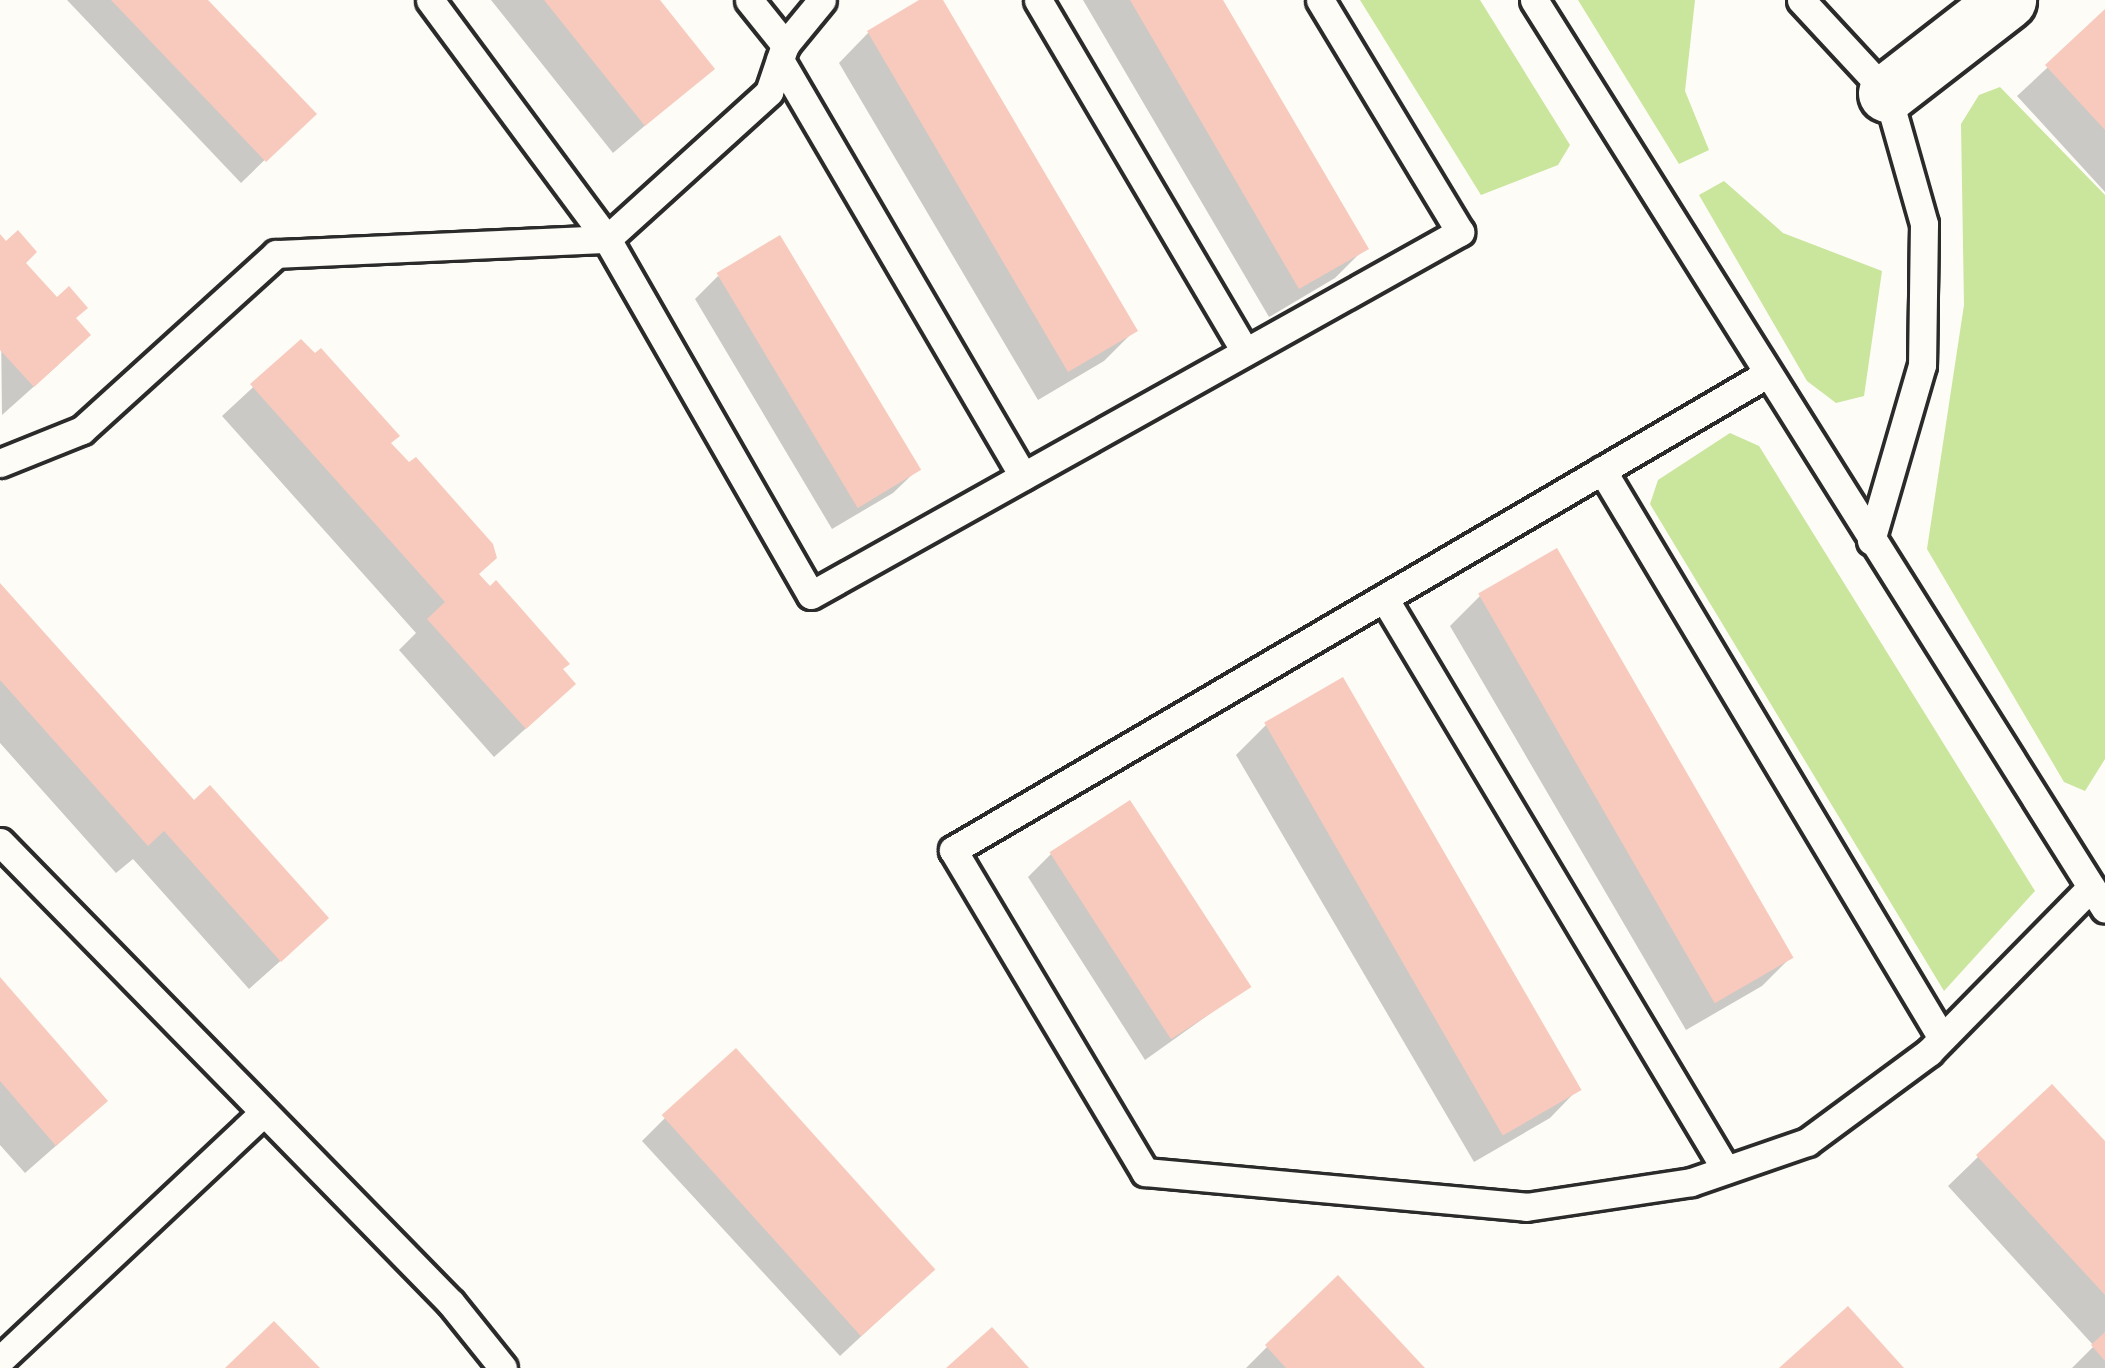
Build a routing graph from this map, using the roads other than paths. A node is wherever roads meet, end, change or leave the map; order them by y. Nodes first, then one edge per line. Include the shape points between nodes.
1 (430, 0) edge
2 (748, 0) edge
3 (822, 0) edge
4 (1038, 0) edge
5 (1320, 0) edge
6 (1534, 0) edge
7 (1801, 0) edge
8 (2007, 0) edge
9 (783, 53) junction
10 (1887, 93) junction
11 (607, 239) junction
12 (1245, 352) junction
13 (1767, 374) junction
14 (0, 463) edge
15 (1602, 470) junction
16 (1023, 476) junction
17 (1871, 541) junction
18 (1384, 598) junction
19 (0, 842) edge
20 (2098, 898) edge
21 (1942, 1038) junction
22 (262, 1114) junction
23 (1726, 1170) junction
24 (0, 1360) edge
25 (502, 1368) edge

1 - 11 lane
2 - 9 lane
3 - 9 lane
4 - 12 lane
5 - 12 lane via 1460,232
6 - 13 lane
7 - 10 lane
8 - 10 street
9 - 11 lane via 769,92
9 - 16 lane
10 - 17 lane via 1924,224 1922,365
11 - 14 lane via 275,254 82,430
11 - 16 lane via 811,595
12 - 16 lane
13 - 15 lane
13 - 17 lane
15 - 18 lane
15 - 21 lane
17 - 20 lane
18 - 23 lane
18 - 23 lane via 953,850 1145,1172 1526,1207
19 - 22 lane
20 - 21 lane
21 - 23 lane via 1807,1142
22 - 24 lane
22 - 25 lane via 451,1303

